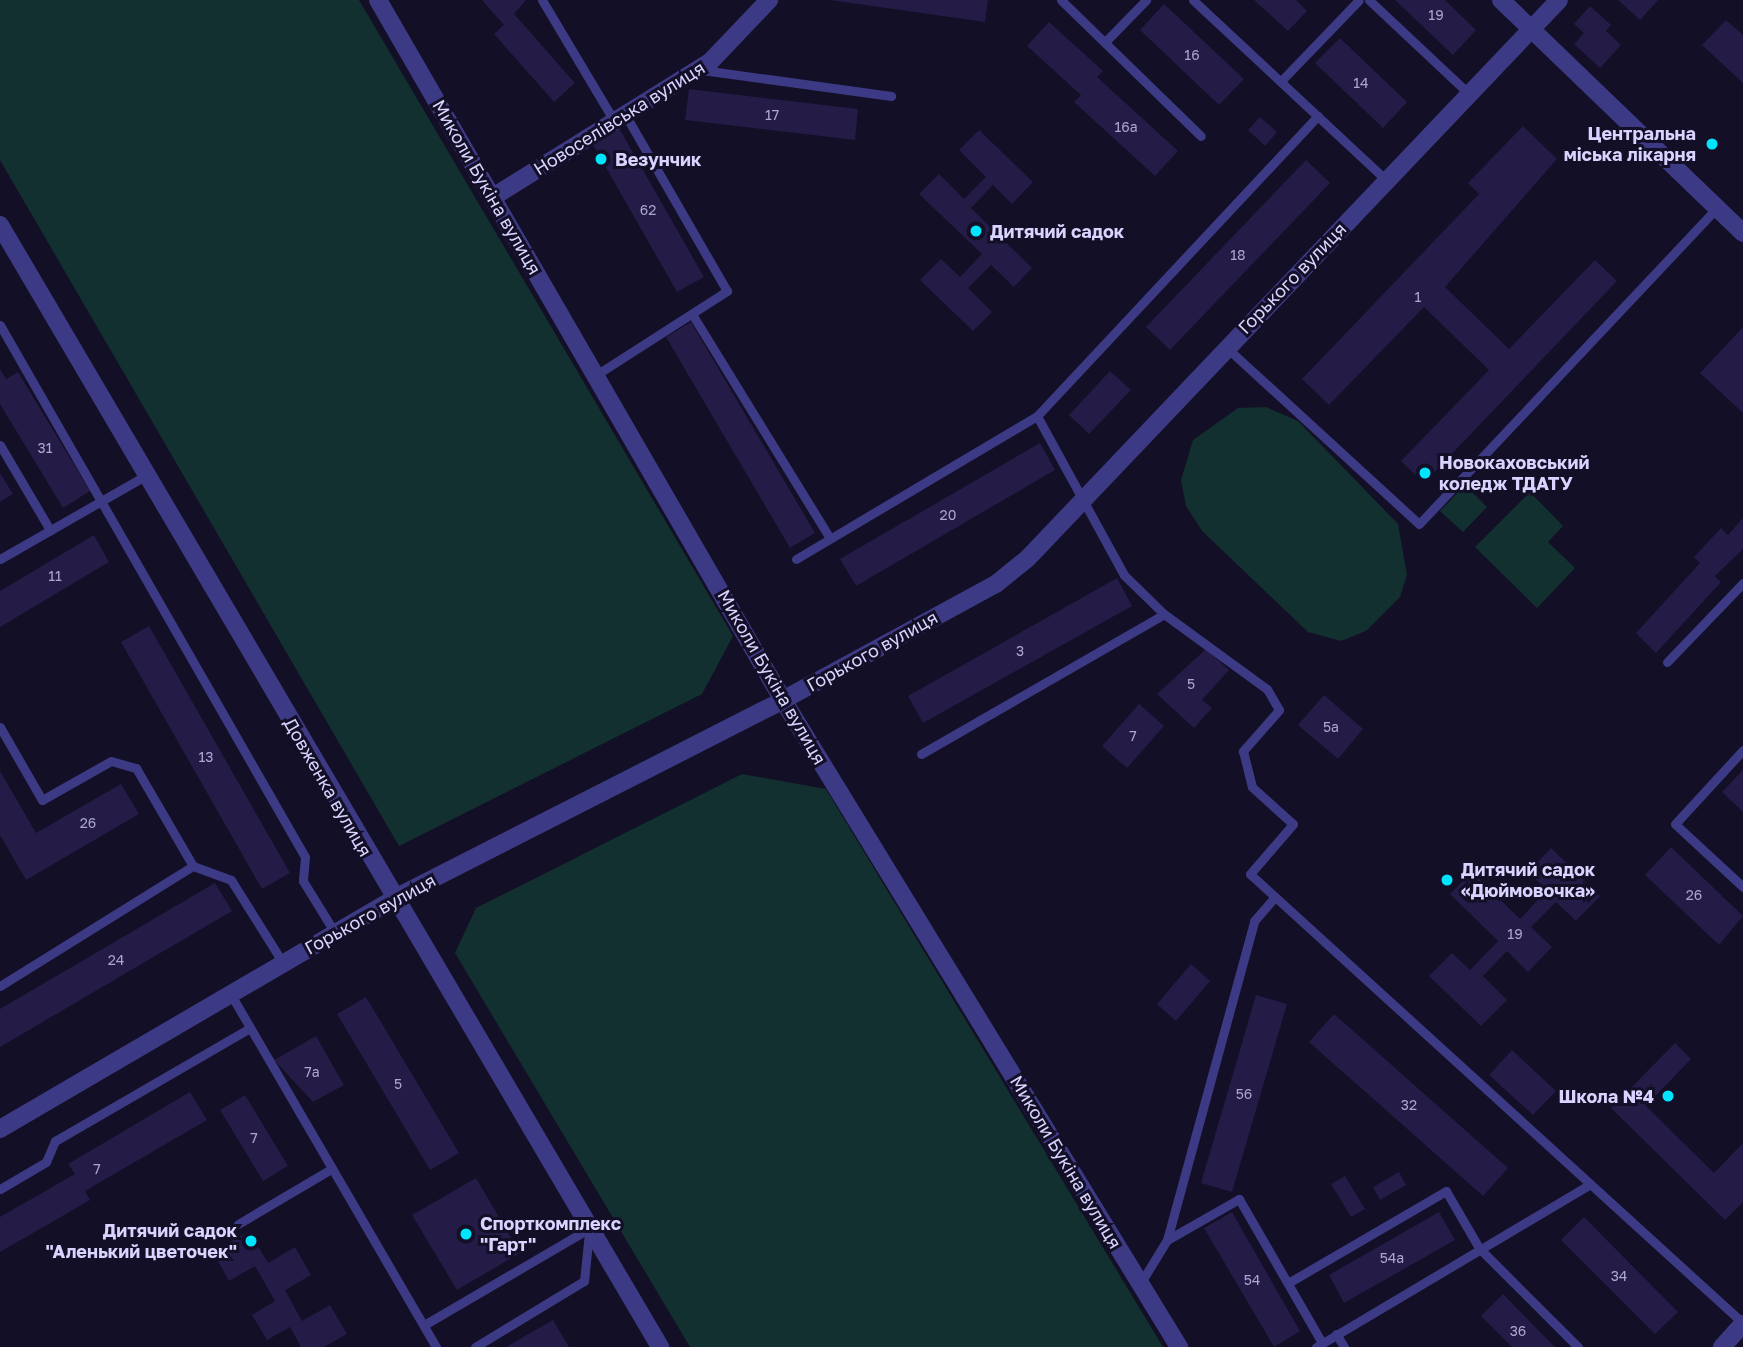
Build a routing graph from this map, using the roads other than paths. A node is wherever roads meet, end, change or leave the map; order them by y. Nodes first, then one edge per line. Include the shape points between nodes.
1 (377, 0) edge
2 (542, 0) edge
3 (769, 0) edge
4 (1061, 0) edge
5 (1146, 0) edge
6 (1193, 0) edge
7 (1359, 0) edge
8 (1369, 0) edge
9 (1501, 0) edge
10 (1559, 0) edge
11 (1532, 29) junction
12 (1105, 42) junction
13 (696, 70) junction
14 (1281, 81) junction
15 (1469, 94) junction
16 (891, 96) dead end
17 (618, 116) junction
18 (1318, 116) junction
19 (1201, 135) dead end
20 (1386, 180) junction
21 (493, 197) junction
22 (1717, 208) junction
23 (2, 232) edge
24 (1743, 233) edge
25 (692, 314) junction
26 (0, 325) edge
27 (1226, 346) junction
28 (596, 374) junction
29 (1037, 416) junction
30 (0, 445) edge
31 (145, 476) junction
32 (103, 500) junction
33 (1081, 500) junction
34 (50, 530) junction
35 (830, 538) junction
36 (0, 559) edge
37 (796, 559) dead end
38 (1743, 583) edge
39 (1164, 614) junction
40 (1667, 662) dead end
41 (783, 700) junction
42 (0, 727) edge
43 (1743, 750) edge
44 (921, 754) dead end
45 (193, 866) junction
46 (1743, 887) edge
47 (1275, 897) junction
48 (393, 899) junction
49 (335, 933) junction
50 (283, 963) junction
51 (0, 986) edge
52 (230, 993) junction
53 (250, 1028) junction
54 (0, 1129) edge
55 (331, 1169) junction
56 (1590, 1184) junction
57 (0, 1189) edge
58 (238, 1224) dead end
59 (590, 1228) junction
60 (1167, 1240) junction
61 (1479, 1248) junction
62 (1288, 1283) junction
63 (1140, 1284) junction
64 (1743, 1324) edge
65 (424, 1325) junction
66 (1336, 1334) junction
67 (1319, 1345) edge
68 (436, 1347) edge
69 (475, 1347) edge
70 (660, 1347) edge
71 (1179, 1347) edge
72 (1344, 1347) edge
73 (1578, 1347) edge
74 (1722, 1347) edge

1 - 21 street, Миколи Букіна вулиця
2 - 17 lane
3 - 13 street, Новоселівська вулиця
4 - 12 lane
5 - 12 lane
6 - 14 lane
7 - 14 lane
8 - 15 lane
9 - 11 street
10 - 11 street, Горького вулиця
11 - 15 street, Горького вулиця
11 - 22 street
12 - 19 lane
13 - 16 lane
13 - 17 street, Новоселівська вулиця
14 - 18 lane
15 - 20 street, Горького вулиця
17 - 21 street, Новоселівська вулиця
17 - 25 lane via 727,291
18 - 20 lane
18 - 29 lane
20 - 27 street, Горького вулиця
21 - 28 street, Миколи Букіна вулиця
22 - 24 street
22 - 27 lane via 1419,524
23 - 31 street, Довженка вулиця
25 - 28 lane
25 - 35 lane
26 - 32 lane
27 - 33 street, Горького вулиця
28 - 41 street, Миколи Букіна вулиця
29 - 33 lane
29 - 35 lane
30 - 34 lane
31 - 32 lane
31 - 48 street, Довженка вулиця
32 - 34 lane
32 - 49 lane via 305,857 303,881
33 - 39 lane via 1124,575
33 - 41 street, Горького вулиця via 996,584
34 - 36 lane
35 - 37 lane
38 - 40 lane
39 - 44 lane
39 - 47 lane via 1267,689 1279,710 1243,751 1252,787 1293,824 1250,874
41 - 48 street, Горького вулиця
41 - 63 street, Миколи Букіна вулиця
42 - 45 lane via 42,800 111,761 136,768
43 - 46 lane via 1675,824
45 - 50 lane via 231,880
45 - 51 lane
47 - 56 lane
47 - 60 lane via 1254,921
48 - 49 street, Горького вулиця
48 - 59 street, Довженка вулиця
49 - 50 street, Горького вулиця
50 - 52 street, Горького вулиця
52 - 53 lane
52 - 54 street, Горького вулиця
53 - 55 lane
53 - 57 lane via 55,1141 46,1162
55 - 58 lane
55 - 65 lane
56 - 61 lane
56 - 64 lane
59 - 65 lane
59 - 69 lane via 584,1281
59 - 70 street, Довженка вулиця
60 - 62 lane via 1239,1199
60 - 63 lane
61 - 62 lane via 1446,1191
61 - 66 lane
61 - 73 lane
62 - 67 lane
63 - 71 street, Миколи Букіна вулиця
64 - 74 street
65 - 68 lane
66 - 67 lane
66 - 72 lane

